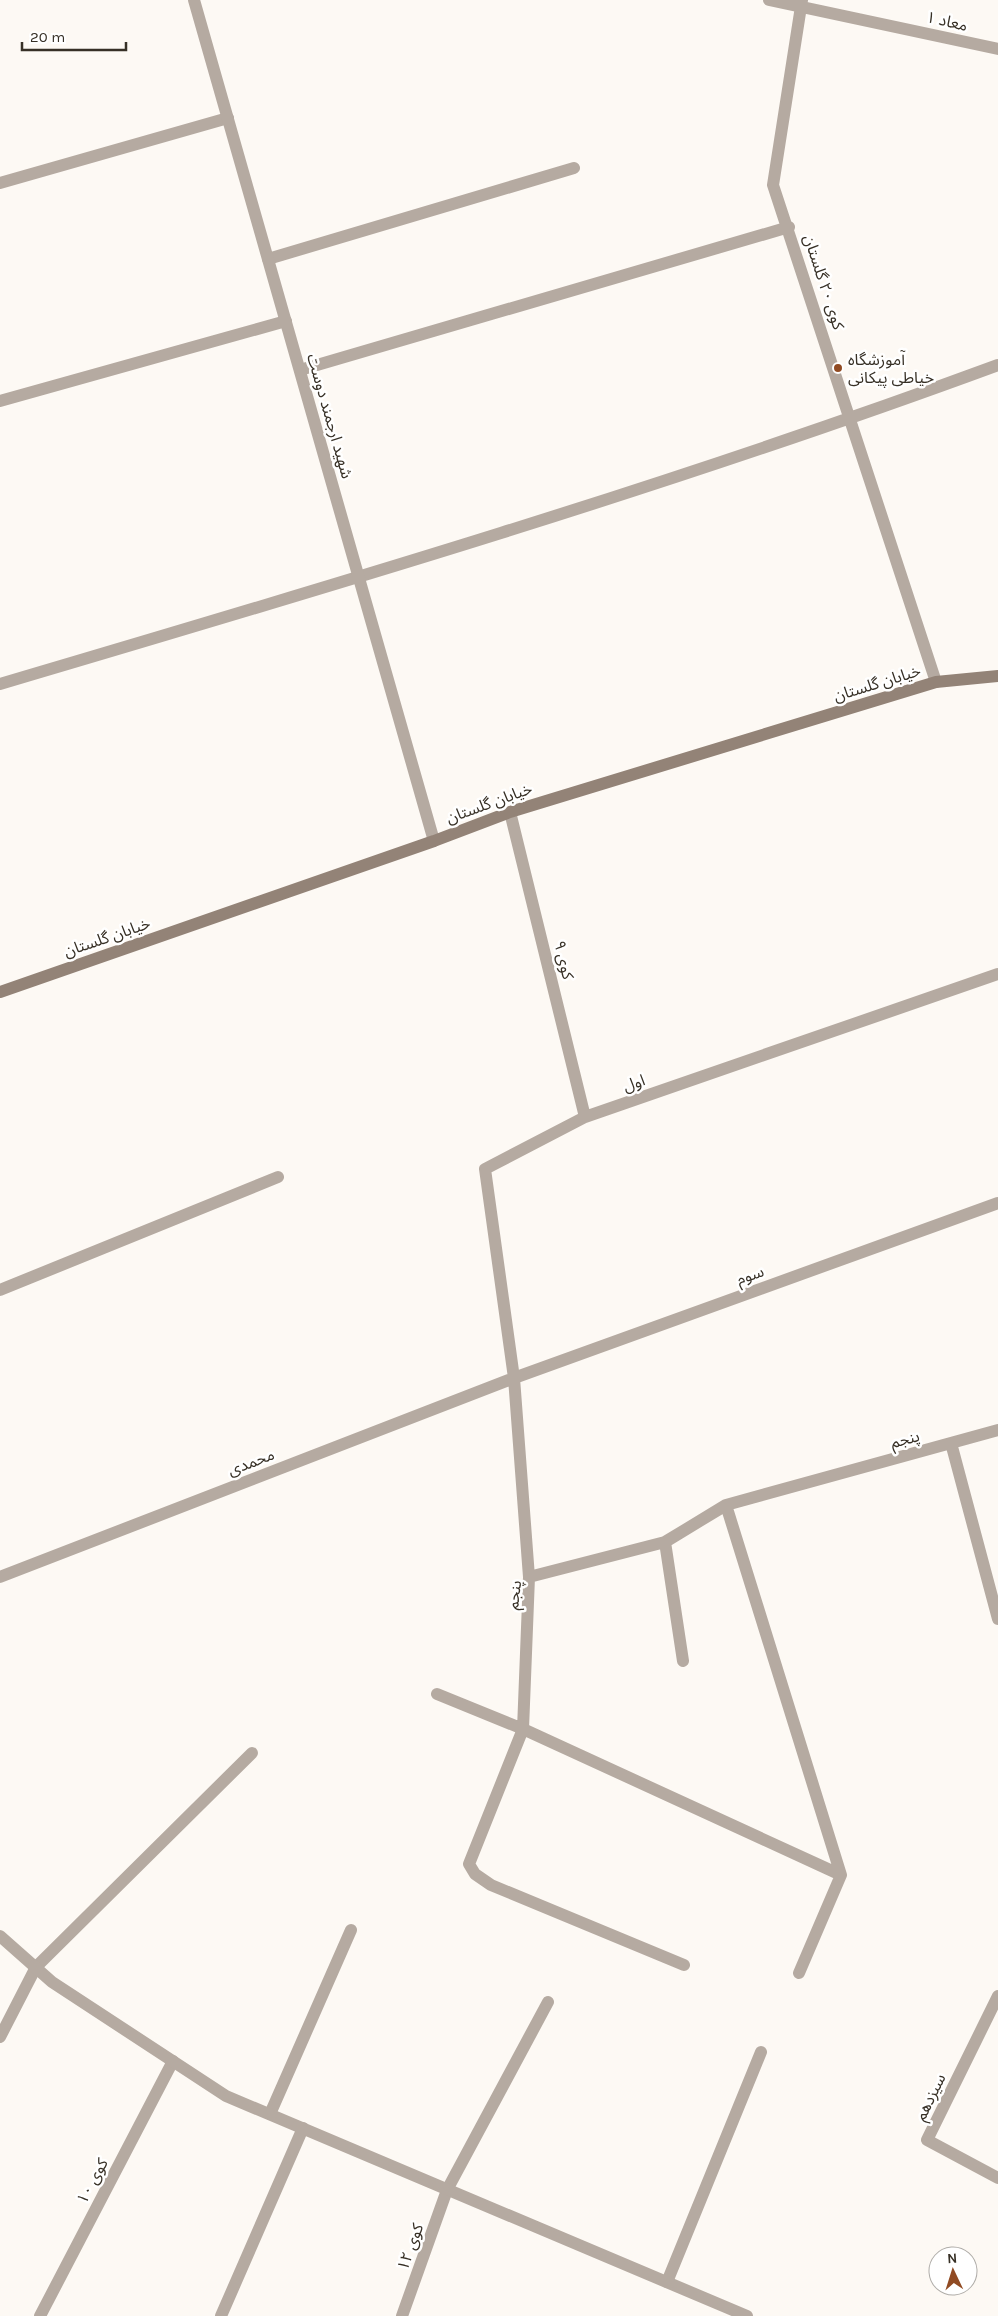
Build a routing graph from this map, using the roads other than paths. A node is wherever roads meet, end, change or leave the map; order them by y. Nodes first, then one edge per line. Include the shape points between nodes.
1 (194, 0) edge
2 (769, 0) edge
3 (801, 3) edge
4 (998, 49) edge
5 (228, 118) junction
6 (574, 168) dead end
7 (0, 183) edge
8 (789, 227) junction
9 (268, 259) junction
10 (286, 321) junction
11 (998, 365) edge
12 (300, 370) junction
13 (0, 401) edge
14 (851, 419) junction
15 (359, 577) junction
16 (998, 676) edge
17 (936, 682) junction
18 (0, 684) edge
19 (510, 812) junction
20 (434, 841) junction
21 (998, 974) edge
22 (0, 992) edge
23 (585, 1117) junction
24 (278, 1177) dead end
25 (998, 1202) edge
26 (0, 1290) edge
27 (514, 1378) junction
28 (998, 1430) edge
29 (951, 1443) junction
30 (726, 1505) junction
31 (665, 1542) junction
32 (0, 1577) edge
33 (529, 1577) junction
34 (998, 1619) edge
35 (683, 1661) dead end
36 (437, 1694) dead end
37 (523, 1729) junction
38 (252, 1753) dead end
39 (841, 1875) junction
40 (351, 1930) dead end
41 (0, 1936) edge
42 (684, 1965) dead end
43 (36, 1967) junction
44 (799, 1973) dead end
45 (998, 1996) edge
46 (548, 2002) dead end
47 (0, 2037) edge
48 (761, 2052) dead end
49 (173, 2061) junction
50 (270, 2114) junction
51 (302, 2128) junction
52 (998, 2178) edge
53 (447, 2190) junction
54 (667, 2282) junction
55 (40, 2316) edge
56 (221, 2316) edge
57 (402, 2316) edge
58 (746, 2316) edge

1 - 5 street, شهید ارجمند دوست
2 - 3 street, معاد ۱
3 - 4 street, معاد ۱
3 - 8 street, کوی ۲۰ گلستان via 773,185
5 - 7 street
5 - 9 street, شهید ارجمند دوست
6 - 9 street
8 - 12 street
8 - 14 street, کوی ۲۰ گلستان
9 - 10 street, شهید ارجمند دوست
10 - 12 street, شهید ارجمند دوست
10 - 13 street
11 - 14 street
12 - 15 street, شهید ارجمند دوست
14 - 15 street
14 - 17 street, کوی ۲۰ گلستان
15 - 18 street
15 - 20 street, شهید ارجمند دوست
16 - 17 main road, خیابان گلستان
17 - 19 main road, خیابان گلستان
19 - 20 main road, خیابان گلستان
19 - 23 street, کوی ۹
20 - 22 main road, خیابان گلستان
21 - 23 street, اول
23 - 27 street, اول via 485,1169
24 - 26 street
25 - 27 street, سوم
27 - 32 street, محمدی
27 - 33 street
28 - 29 street, پنجم
29 - 30 street, پنجم
29 - 34 street
30 - 31 street, پنجم
30 - 39 street
31 - 33 street, پنجم
31 - 35 street
33 - 37 street, پنجم
36 - 37 street
37 - 39 street
37 - 42 street, پنجم via 469,1864 475,1874 492,1885
38 - 43 street
39 - 44 street
40 - 50 street
41 - 43 street
43 - 47 street
43 - 49 street via 52,1982
45 - 52 street, سیزدهم via 927,2140
46 - 53 street, کوی ۱۲
48 - 54 street
49 - 50 street via 226,2096
49 - 55 street, کوی ۱۰
50 - 51 street
51 - 53 street
51 - 56 street
53 - 54 street
53 - 57 street, کوی ۱۲
54 - 58 street

